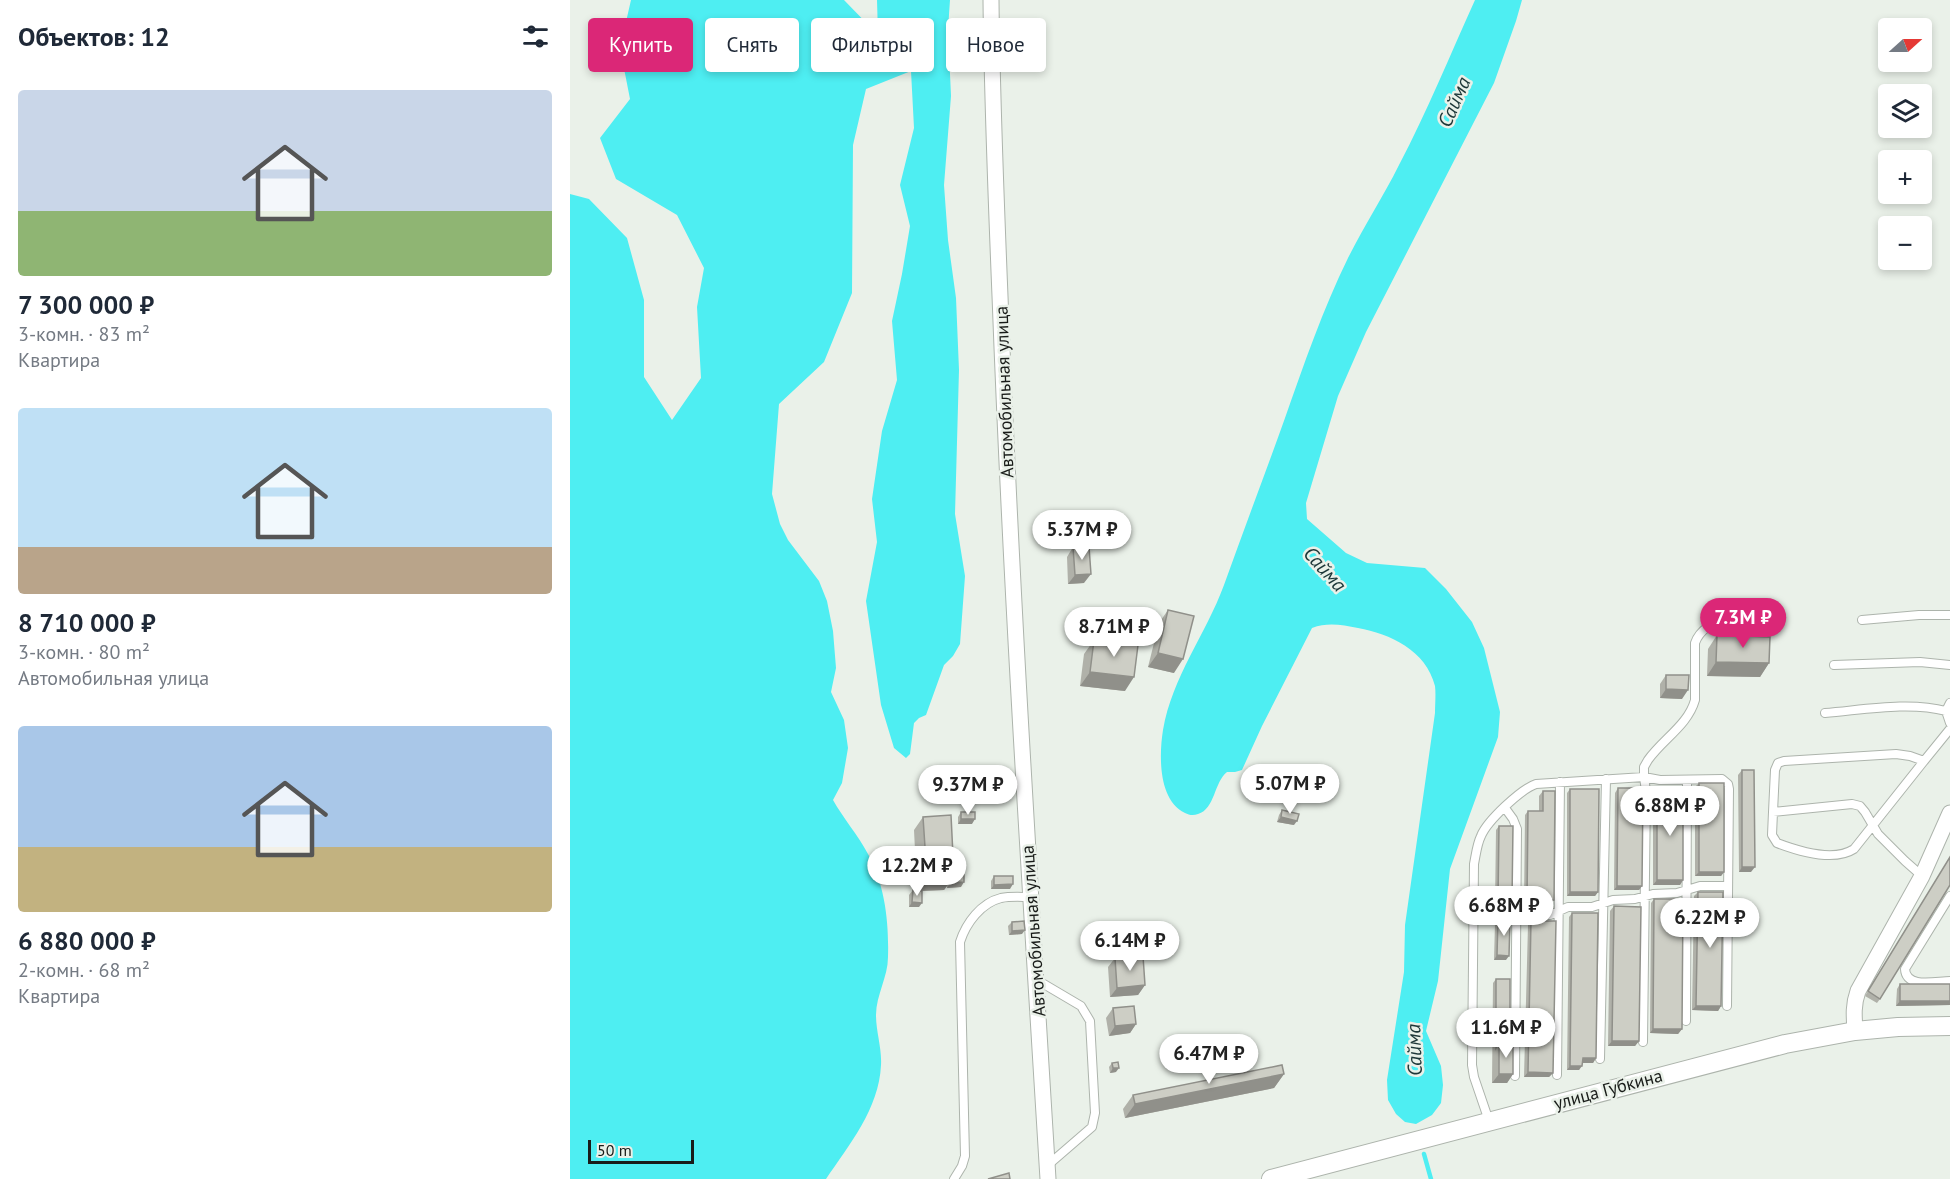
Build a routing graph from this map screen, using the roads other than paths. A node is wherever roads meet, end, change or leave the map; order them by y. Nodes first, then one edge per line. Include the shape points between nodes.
1 (992, 0) edge
2 (1738, 611) dead end
3 (1950, 615) edge
4 (1862, 620) dead end
5 (1834, 665) dead end
6 (1950, 665) edge
7 (1950, 703) edge
8 (1946, 711) junction
9 (1825, 713) dead end
10 (1950, 723) edge
11 (1950, 729) edge
12 (1924, 761) junction
13 (1644, 777) junction
14 (1606, 778) junction
15 (1687, 781) junction
16 (1560, 782) junction
17 (1505, 808) junction
18 (1773, 812) junction
19 (1950, 813) edge
20 (1872, 825) junction
21 (1945, 837) edge
22 (1922, 876) junction
23 (1728, 886) junction
24 (1686, 890) junction
25 (1950, 896) edge
26 (1030, 897) junction
27 (1645, 897) junction
28 (1604, 903) junction
29 (1559, 911) junction
30 (1474, 913) junction
31 (1516, 914) junction
32 (1036, 979) junction
33 (1950, 981) edge
34 (1727, 1006) dead end
35 (1686, 1021) dead end
36 (1950, 1026) edge
37 (1856, 1031) junction
38 (1643, 1042) dead end
39 (1600, 1059) dead end
40 (1557, 1075) dead end
41 (1515, 1076) edge
42 (1489, 1120) junction
43 (1048, 1172) edge
44 (954, 1179) edge
45 (1271, 1179) edge

1 - 26 street, Автомобильная улица via 1005,441
2 - 13 lane via 1698,635 1693,706 1648,760
3 - 4 lane
5 - 6 lane
7 - 8 lane
8 - 9 lane via 1914,706
8 - 10 lane
11 - 12 lane
12 - 18 lane via 1896,754 1778,763
12 - 20 lane
13 - 14 lane
13 - 15 lane
13 - 27 lane
14 - 16 lane
14 - 28 lane
15 - 23 lane via 1722,779 1728,784
15 - 24 lane
16 - 17 lane via 1527,787
16 - 29 lane
17 - 30 lane via 1480,838 1474,864
17 - 31 lane via 1517,829
18 - 20 lane via 1852,804 1860,806
18 - 20 lane via 1772,835 1778,843 1824,855 1848,853
19 - 21 street
20 - 22 lane
21 - 22 street
22 - 37 street via 1858,991 1853,1014
23 - 24 lane
23 - 34 lane
24 - 27 lane
24 - 35 lane
25 - 33 lane via 1904,972 1914,982
26 - 32 street, Автомобильная улица
26 - 44 lane via 1003,898 985,906 968,923 960,942 964,1156
27 - 28 lane
27 - 38 lane
28 - 29 lane
28 - 39 lane
29 - 31 lane via 1550,915
29 - 40 lane
30 - 31 lane
30 - 42 lane via 1472,1065
31 - 41 lane
32 - 43 street, Автомобильная улица
32 - 43 lane via 1081,1006 1090,1021 1094,1121
36 - 37 street, улица Губкина
37 - 42 street, улица Губкина via 1785,1044
42 - 45 street, улица Губкина

